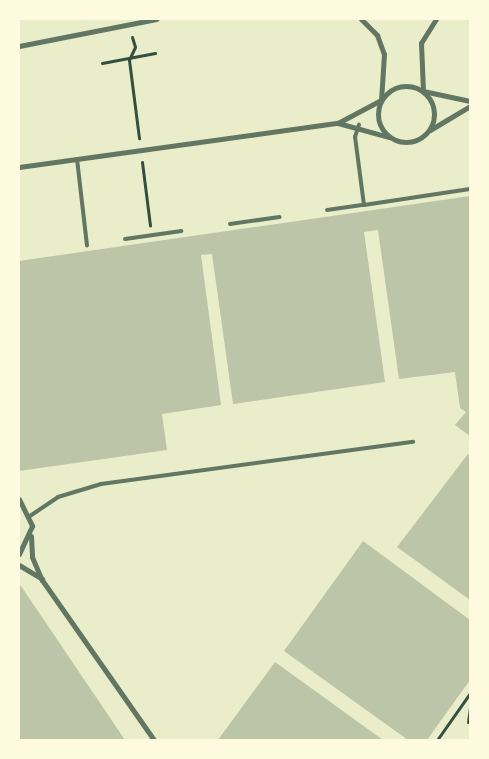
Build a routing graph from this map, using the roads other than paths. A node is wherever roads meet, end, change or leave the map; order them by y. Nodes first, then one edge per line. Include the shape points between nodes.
1 (156, 19) edge
2 (361, 19) edge
3 (436, 19) edge
4 (19, 46) edge
5 (423, 91) junction
6 (381, 100) junction
7 (470, 101) edge
8 (470, 106) edge
9 (338, 123) junction
10 (359, 125) junction
11 (428, 132) junction
12 (389, 137) junction
13 (78, 159) junction
14 (19, 167) edge
15 (470, 189) edge
16 (364, 204) junction
17 (327, 210) dead end
18 (280, 216) dead end
19 (230, 224) dead end
20 (181, 231) dead end
21 (125, 239) dead end
22 (87, 245) dead end
23 (413, 442) dead end
24 (19, 499) edge
25 (30, 516) junction
26 (31, 536) junction
27 (19, 554) edge
28 (19, 565) edge
29 (42, 580) junction
30 (154, 740) edge

1 - 4 street
2 - 6 street via 377,35 384,54
3 - 5 street via 421,43
5 - 6 street via 395,87
5 - 7 street
5 - 11 street via 434,115
6 - 9 street
6 - 12 street via 378,120
8 - 11 street
9 - 10 street
9 - 13 street
10 - 12 street
10 - 16 lane via 355,137
11 - 12 street via 409,142
13 - 14 street
13 - 22 lane
15 - 16 lane
16 - 17 lane
18 - 19 lane
20 - 21 lane
23 - 25 lane via 102,484 58,497
24 - 25 street
25 - 26 street
26 - 27 street
26 - 29 street via 32,557
28 - 29 street
29 - 30 street

